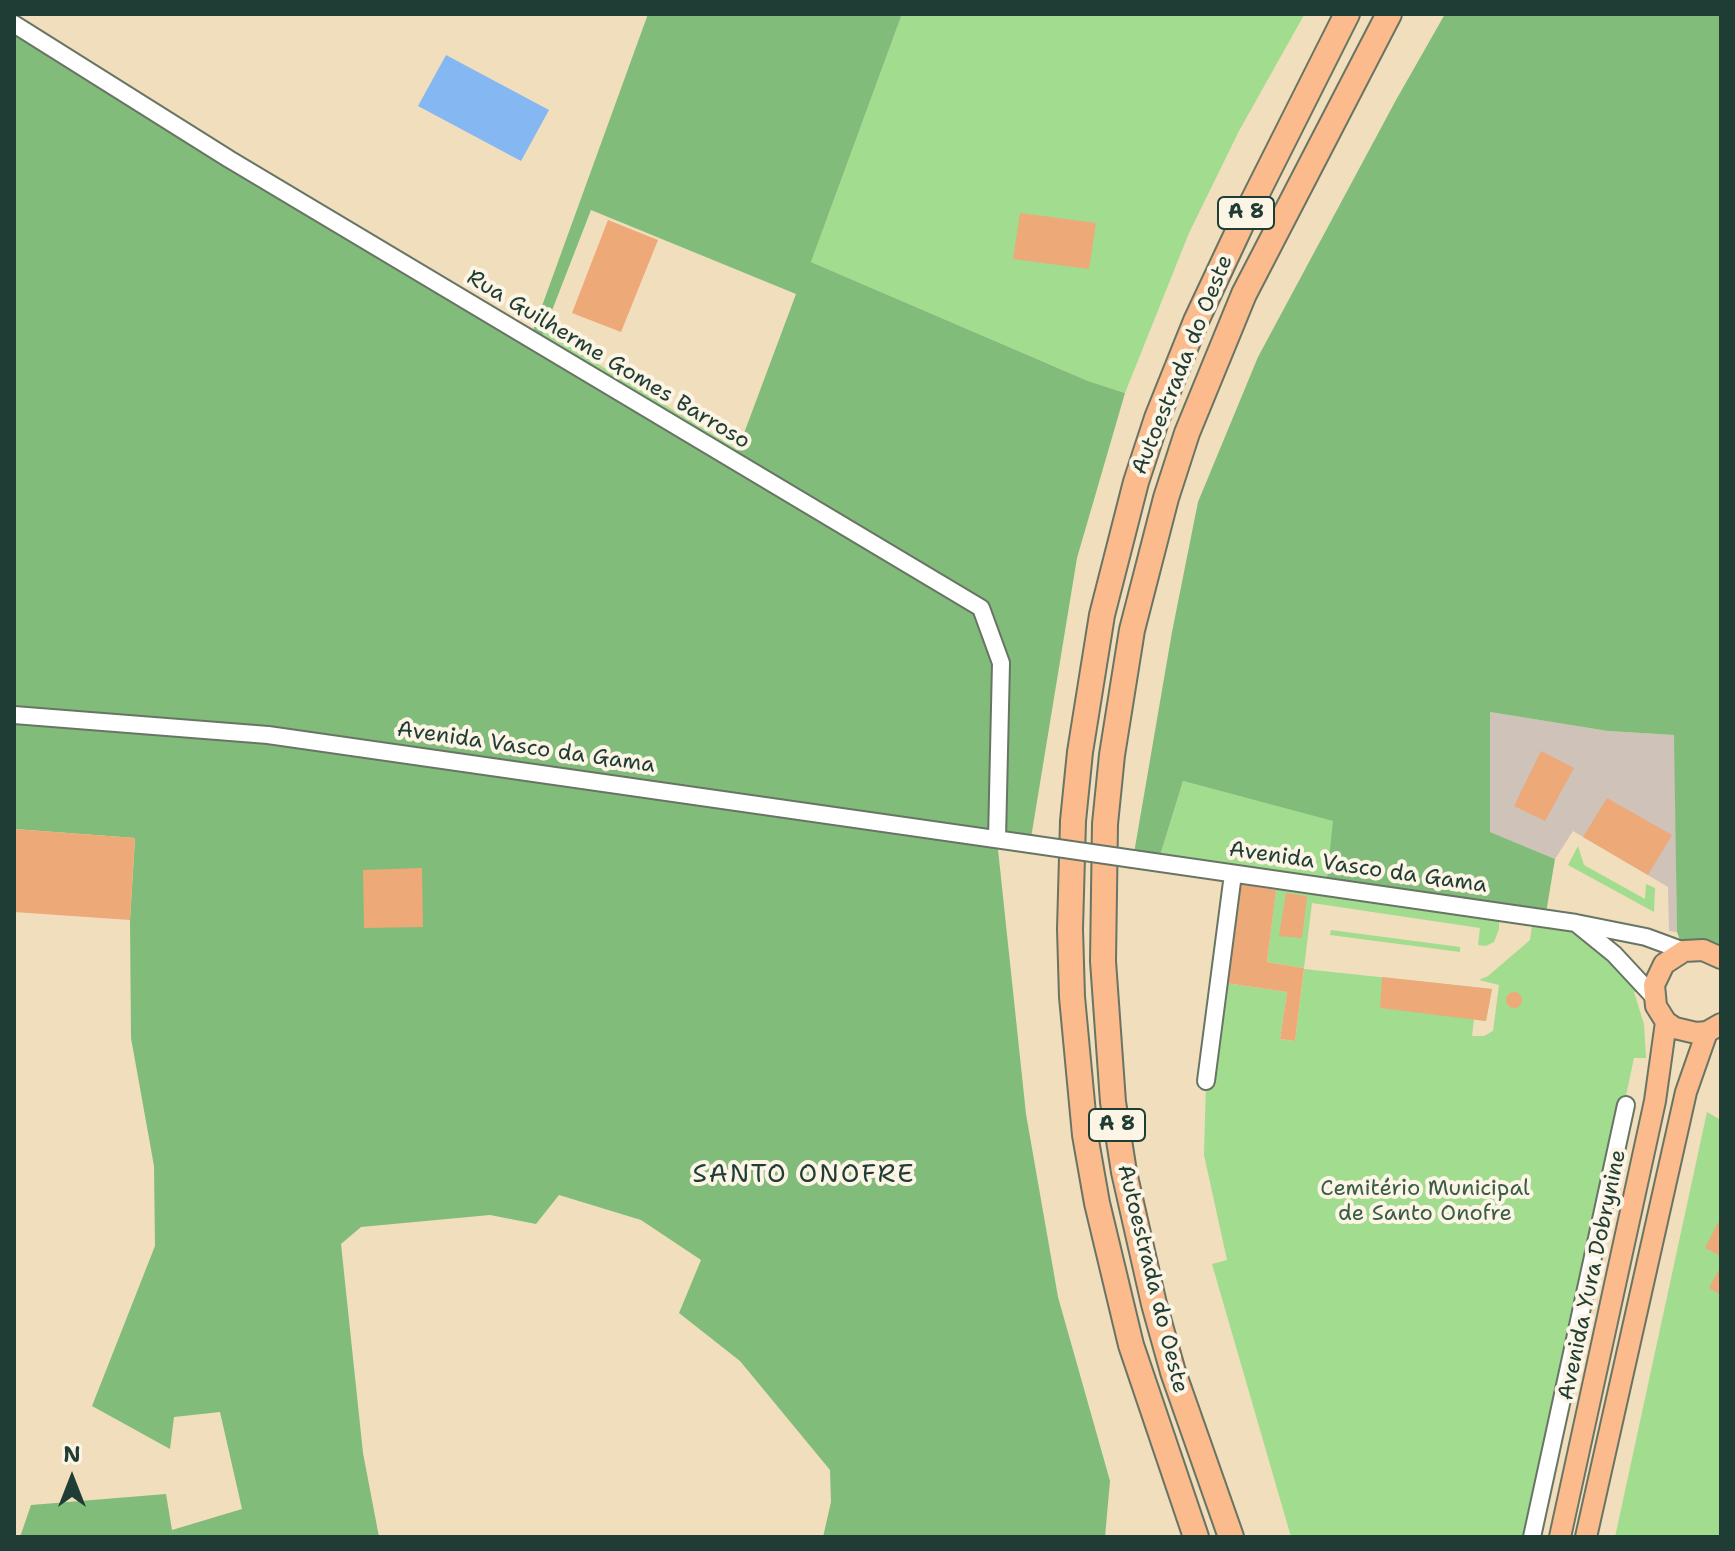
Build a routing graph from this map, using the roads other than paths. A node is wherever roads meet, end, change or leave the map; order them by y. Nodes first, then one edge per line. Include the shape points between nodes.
1 (1347, 14) edge
2 (1389, 14) edge
3 (1405, 14) edge
4 (14, 24) edge
5 (1355, 80) junction
6 (14, 715) edge
7 (997, 839) junction
8 (1233, 874) junction
9 (1576, 923) junction
10 (1684, 951) junction
11 (1721, 958) edge
12 (1654, 997) junction
13 (1666, 1022) junction
14 (1716, 1029) edge
15 (1206, 1081) dead end
16 (1626, 1105) dead end
17 (1196, 1537) edge
18 (1231, 1537) edge
19 (1532, 1537) edge
20 (1560, 1537) edge
21 (1586, 1537) edge

1 - 17 highway, Autoestrada do Oeste / A 8 via 1241,225 1157,418 1102,615 1073,821 1073,1011 1085,1135 1131,1345
2 - 5 highway, Autoestrada do Oeste / A 8
3 - 5 highway via 1389,42
4 - 7 street, Rua Guilherme Gomes Barroso via 229,159 981,608 1001,663
5 - 18 highway, Autoestrada do Oeste / A 8 via 1244,294 1183,446 1132,630 1105,824 1106,1026 1124,1172 1173,1372
6 - 7 street, Avenida Vasco da Gama via 268,735
7 - 8 street, Avenida Vasco da Gama, bridge
8 - 9 street, Avenida Vasco da Gama
8 - 15 street
9 - 10 street, Avenida Vasco da Gama via 1646,937
9 - 12 street
10 - 11 main road via 1703,950
10 - 12 main road via 1657,974
12 - 13 main road
13 - 14 main road via 1685,1032
13 - 20 main road, Avenida Yura Dobrynine via 1655,1101
14 - 21 main road via 1686,1092
16 - 19 street

